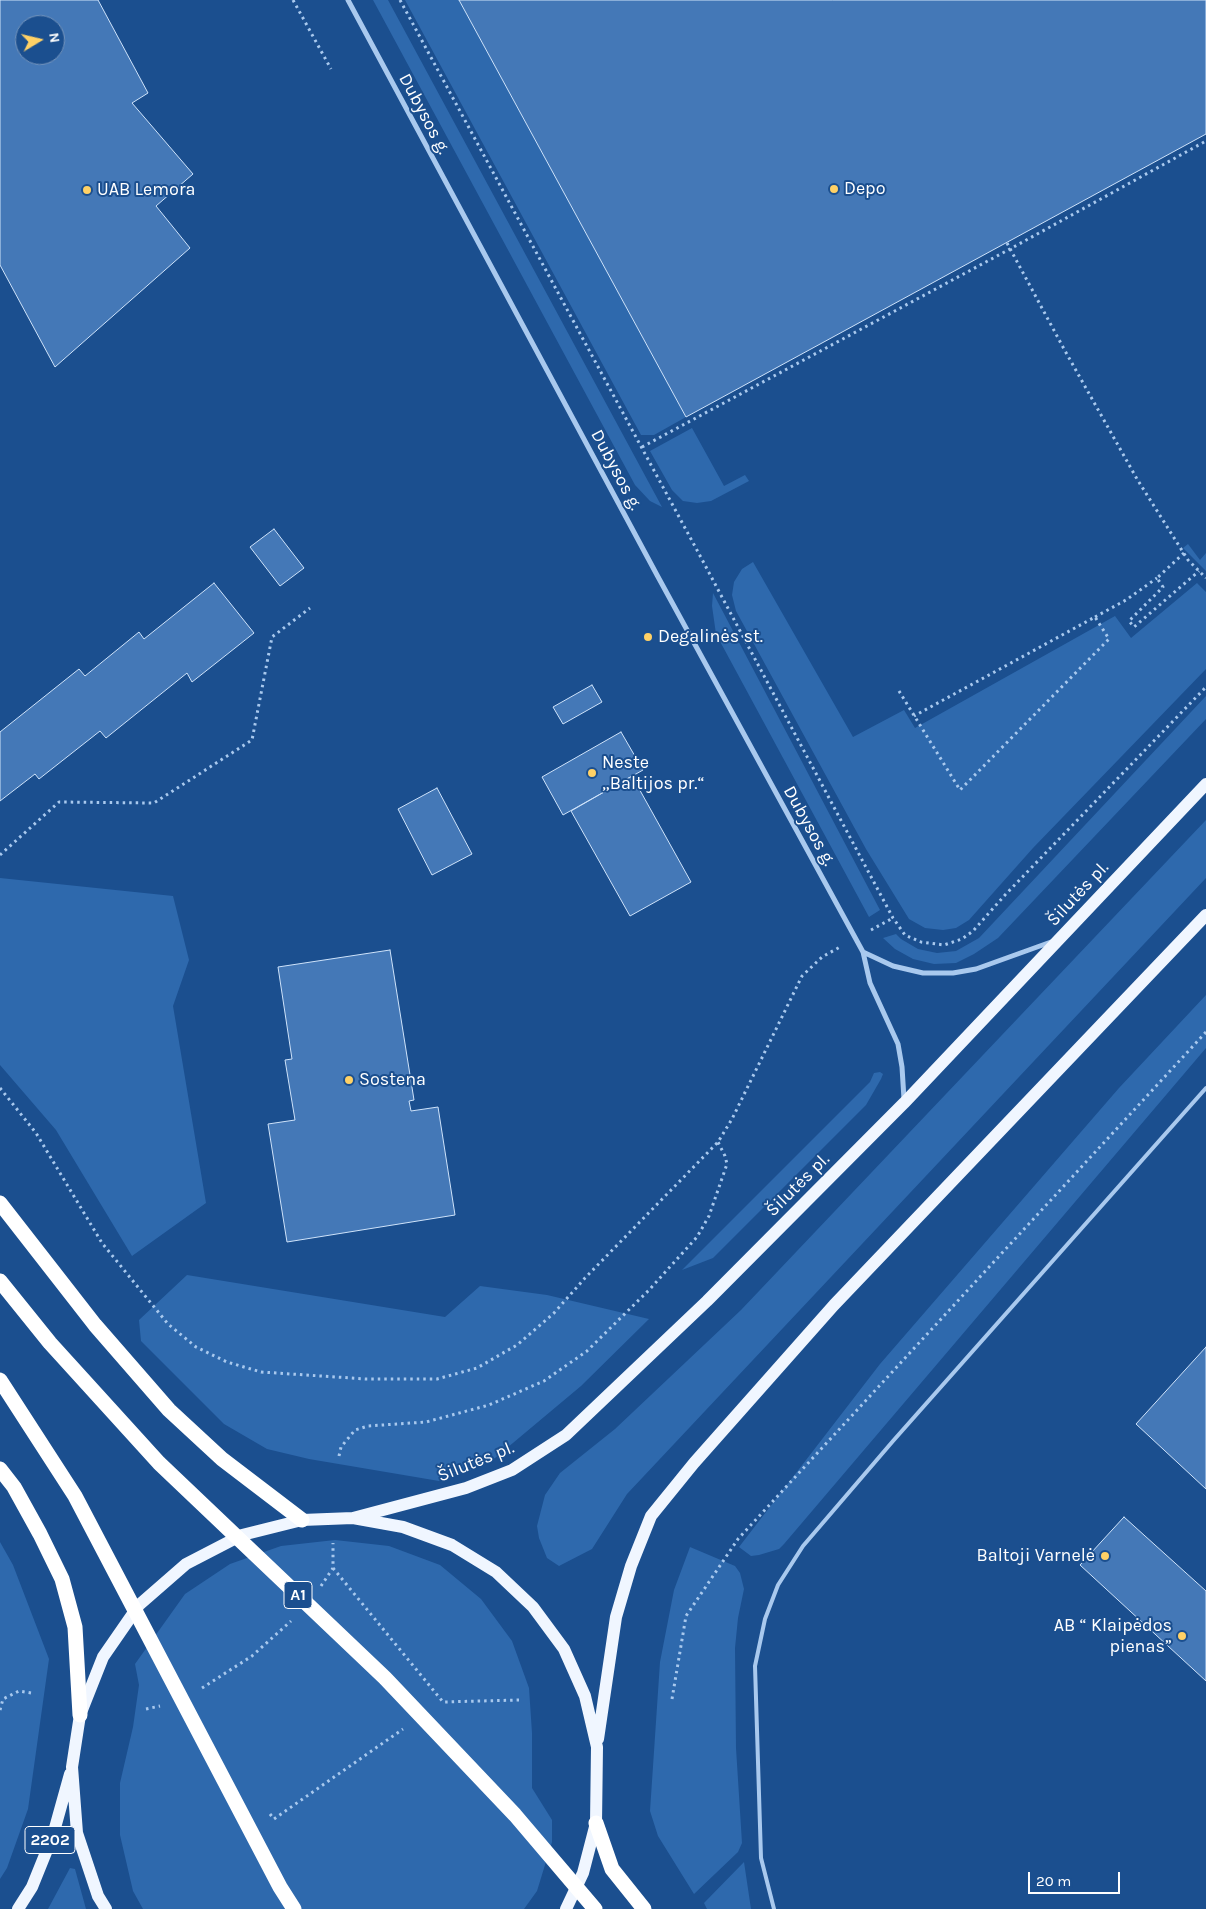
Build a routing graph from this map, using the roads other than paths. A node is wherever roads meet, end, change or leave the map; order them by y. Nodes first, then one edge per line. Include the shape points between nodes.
1 (348, 0) edge
2 (1206, 784) edge
3 (1206, 915) edge
4 (1060, 938) junction
5 (863, 952) junction
6 (1206, 1088) edge
7 (904, 1103) junction
8 (0, 1203) edge
9 (0, 1282) edge
10 (0, 1380) edge
11 (0, 1469) edge
12 (352, 1518) junction
13 (302, 1520) junction
14 (80, 1715) junction
15 (597, 1747) junction
16 (72, 1767) junction
17 (596, 1823) junction
18 (18, 1909) edge
19 (106, 1909) edge
20 (294, 1909) edge
21 (566, 1909) edge
22 (595, 1909) edge
23 (644, 1909) edge
24 (774, 1909) edge

1 - 5 street, Dubysos g.
2 - 4 main road, Šilutės pl.
3 - 15 main road via 834,1305 651,1516 631,1566 616,1617
4 - 5 street via 976,969 953,973 923,973 893,966
4 - 7 main road, Šilutės pl.
5 - 7 street, Dubysos g. via 870,983 898,1044
6 - 24 lane via 880,1456 803,1546 778,1585 765,1619 755,1666 760,1858
7 - 12 main road, Šilutės pl. via 707,1301 566,1435 512,1470 466,1488
8 - 13 highway via 96,1325 169,1410 222,1459
9 - 22 highway, A1, bridge via 50,1343 159,1463 385,1678 515,1815
10 - 20 highway, bridge via 75,1496
11 - 14 highway via 31,1518 62,1579 75,1627
12 - 13 main road
12 - 15 main road via 403,1527 444,1542 496,1572 533,1607 564,1649 585,1696
13 - 14 main road via 242,1535 186,1564 139,1606 103,1657
14 - 16 main road
15 - 17 main road
16 - 18 main road, 2202 via 52,1835 32,1887
16 - 19 main road via 77,1833 98,1896
17 - 21 main road via 583,1873
17 - 23 highway via 612,1869

